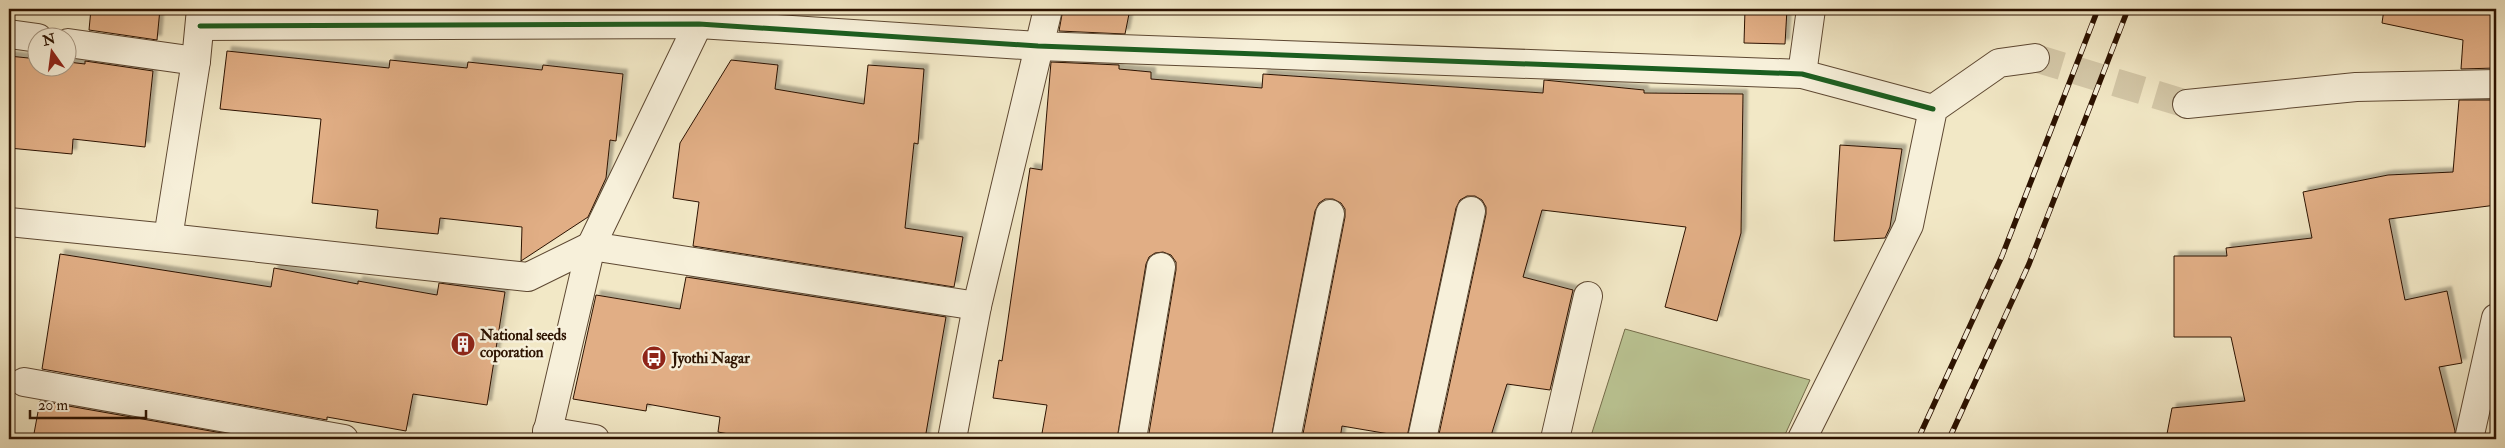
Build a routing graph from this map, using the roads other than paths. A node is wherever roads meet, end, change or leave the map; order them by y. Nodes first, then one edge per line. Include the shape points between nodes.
1 (1048, 9) edge
2 (1811, 9) edge
3 (702, 16) edge
4 (200, 17) edge
5 (9, 34) edge
6 (28, 37) edge
7 (78, 43) edge
8 (1038, 46) junction
9 (2035, 58) tunnel mouth
10 (196, 61) junction
11 (1802, 74) junction
12 (2496, 84) edge
13 (2188, 104) tunnel mouth
14 (1933, 109) junction
15 (1471, 211) dead end
16 (1330, 214) dead end
17 (9, 222) edge
18 (168, 238) junction
19 (591, 246) junction
20 (1161, 267) dead end
21 (1588, 296) dead end
22 (977, 306) junction
23 (2496, 318) edge
24 (24, 382) dead end
25 (547, 435) edge
26 (344, 439) edge
27 (595, 439) edge
28 (952, 439) edge
29 (1132, 439) edge
30 (1286, 439) edge
31 (1422, 439) edge
32 (1555, 439) edge
33 (1802, 439) edge
34 (2469, 439) edge

1 - 8 street
2 - 11 street
3 - 4 street
3 - 8 street
3 - 19 street
4 - 10 street
5 - 6 street
7 - 10 street
8 - 11 street
8 - 22 street
9 - 14 street via 1999,63
10 - 18 street
11 - 14 street
12 - 13 street via 2356,87
14 - 33 street via 1909,225
15 - 31 street
16 - 30 street
17 - 18 street
18 - 19 street via 528,277
19 - 22 street
19 - 25 street
20 - 29 street
21 - 32 street
22 - 28 street
23 - 34 street
24 - 26 street
25 - 27 street

